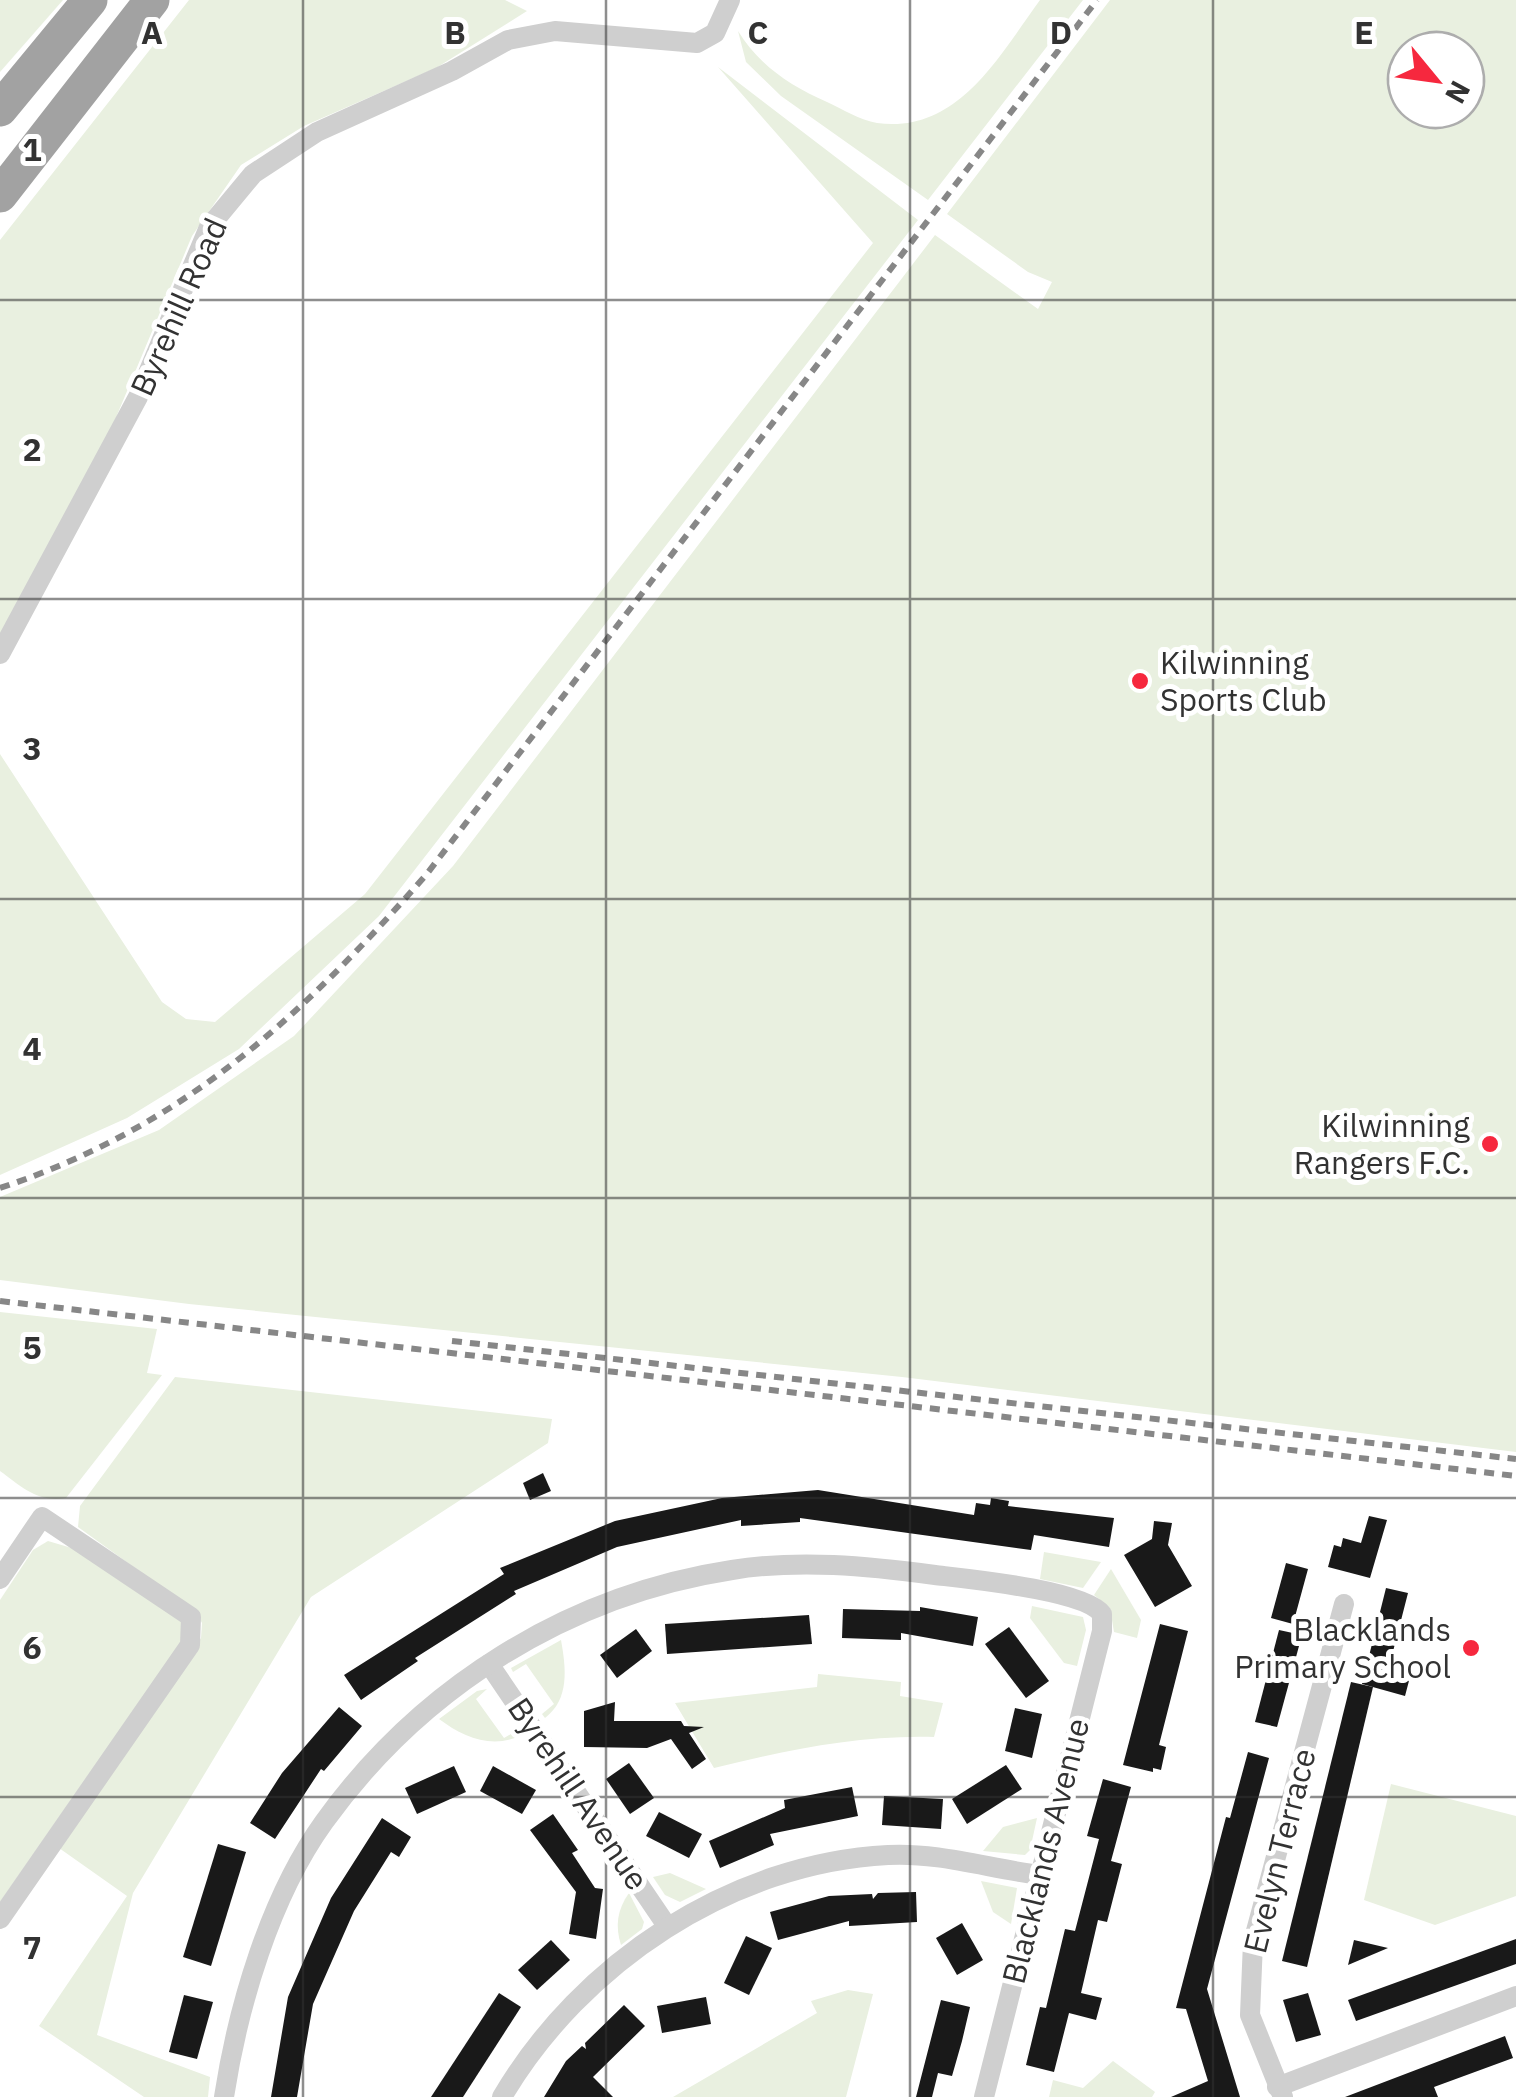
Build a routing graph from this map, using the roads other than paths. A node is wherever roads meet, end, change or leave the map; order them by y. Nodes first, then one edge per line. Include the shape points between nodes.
1 (90, 0) edge
2 (152, 0) edge
3 (730, 0) edge
4 (0, 109) edge
5 (0, 195) edge
6 (0, 654) edge
7 (0, 1579) edge
8 (1344, 1604) dead end
9 (488, 1664) junction
10 (1040, 1875) junction
11 (0, 1919) edge
12 (667, 1926) junction
13 (1516, 1996) edge
14 (1280, 2092) edge
15 (224, 2097) edge
16 (502, 2097) edge
17 (984, 2097) edge

1 - 4 highway
2 - 5 highway
3 - 6 street, Byrehill Road via 716,33 696,43 555,32 508,40 317,132 252,174 209,227 138,397
7 - 11 street via 42,1517 191,1617 193,1632 190,1646
8 - 14 street, Evelyn Terrace via 1253,1942 1250,2016
9 - 10 street, Blacklands Avenue via 612,1598 731,1570 886,1568 1083,1599 1096,1606 1102,1631
9 - 12 street, Byrehill Avenue
9 - 15 street via 418,1716 323,1824 257,1960
10 - 12 street via 893,1854 846,1858 752,1885
10 - 17 street, Blacklands Avenue
12 - 16 street via 573,2007 518,2068
13 - 14 street

